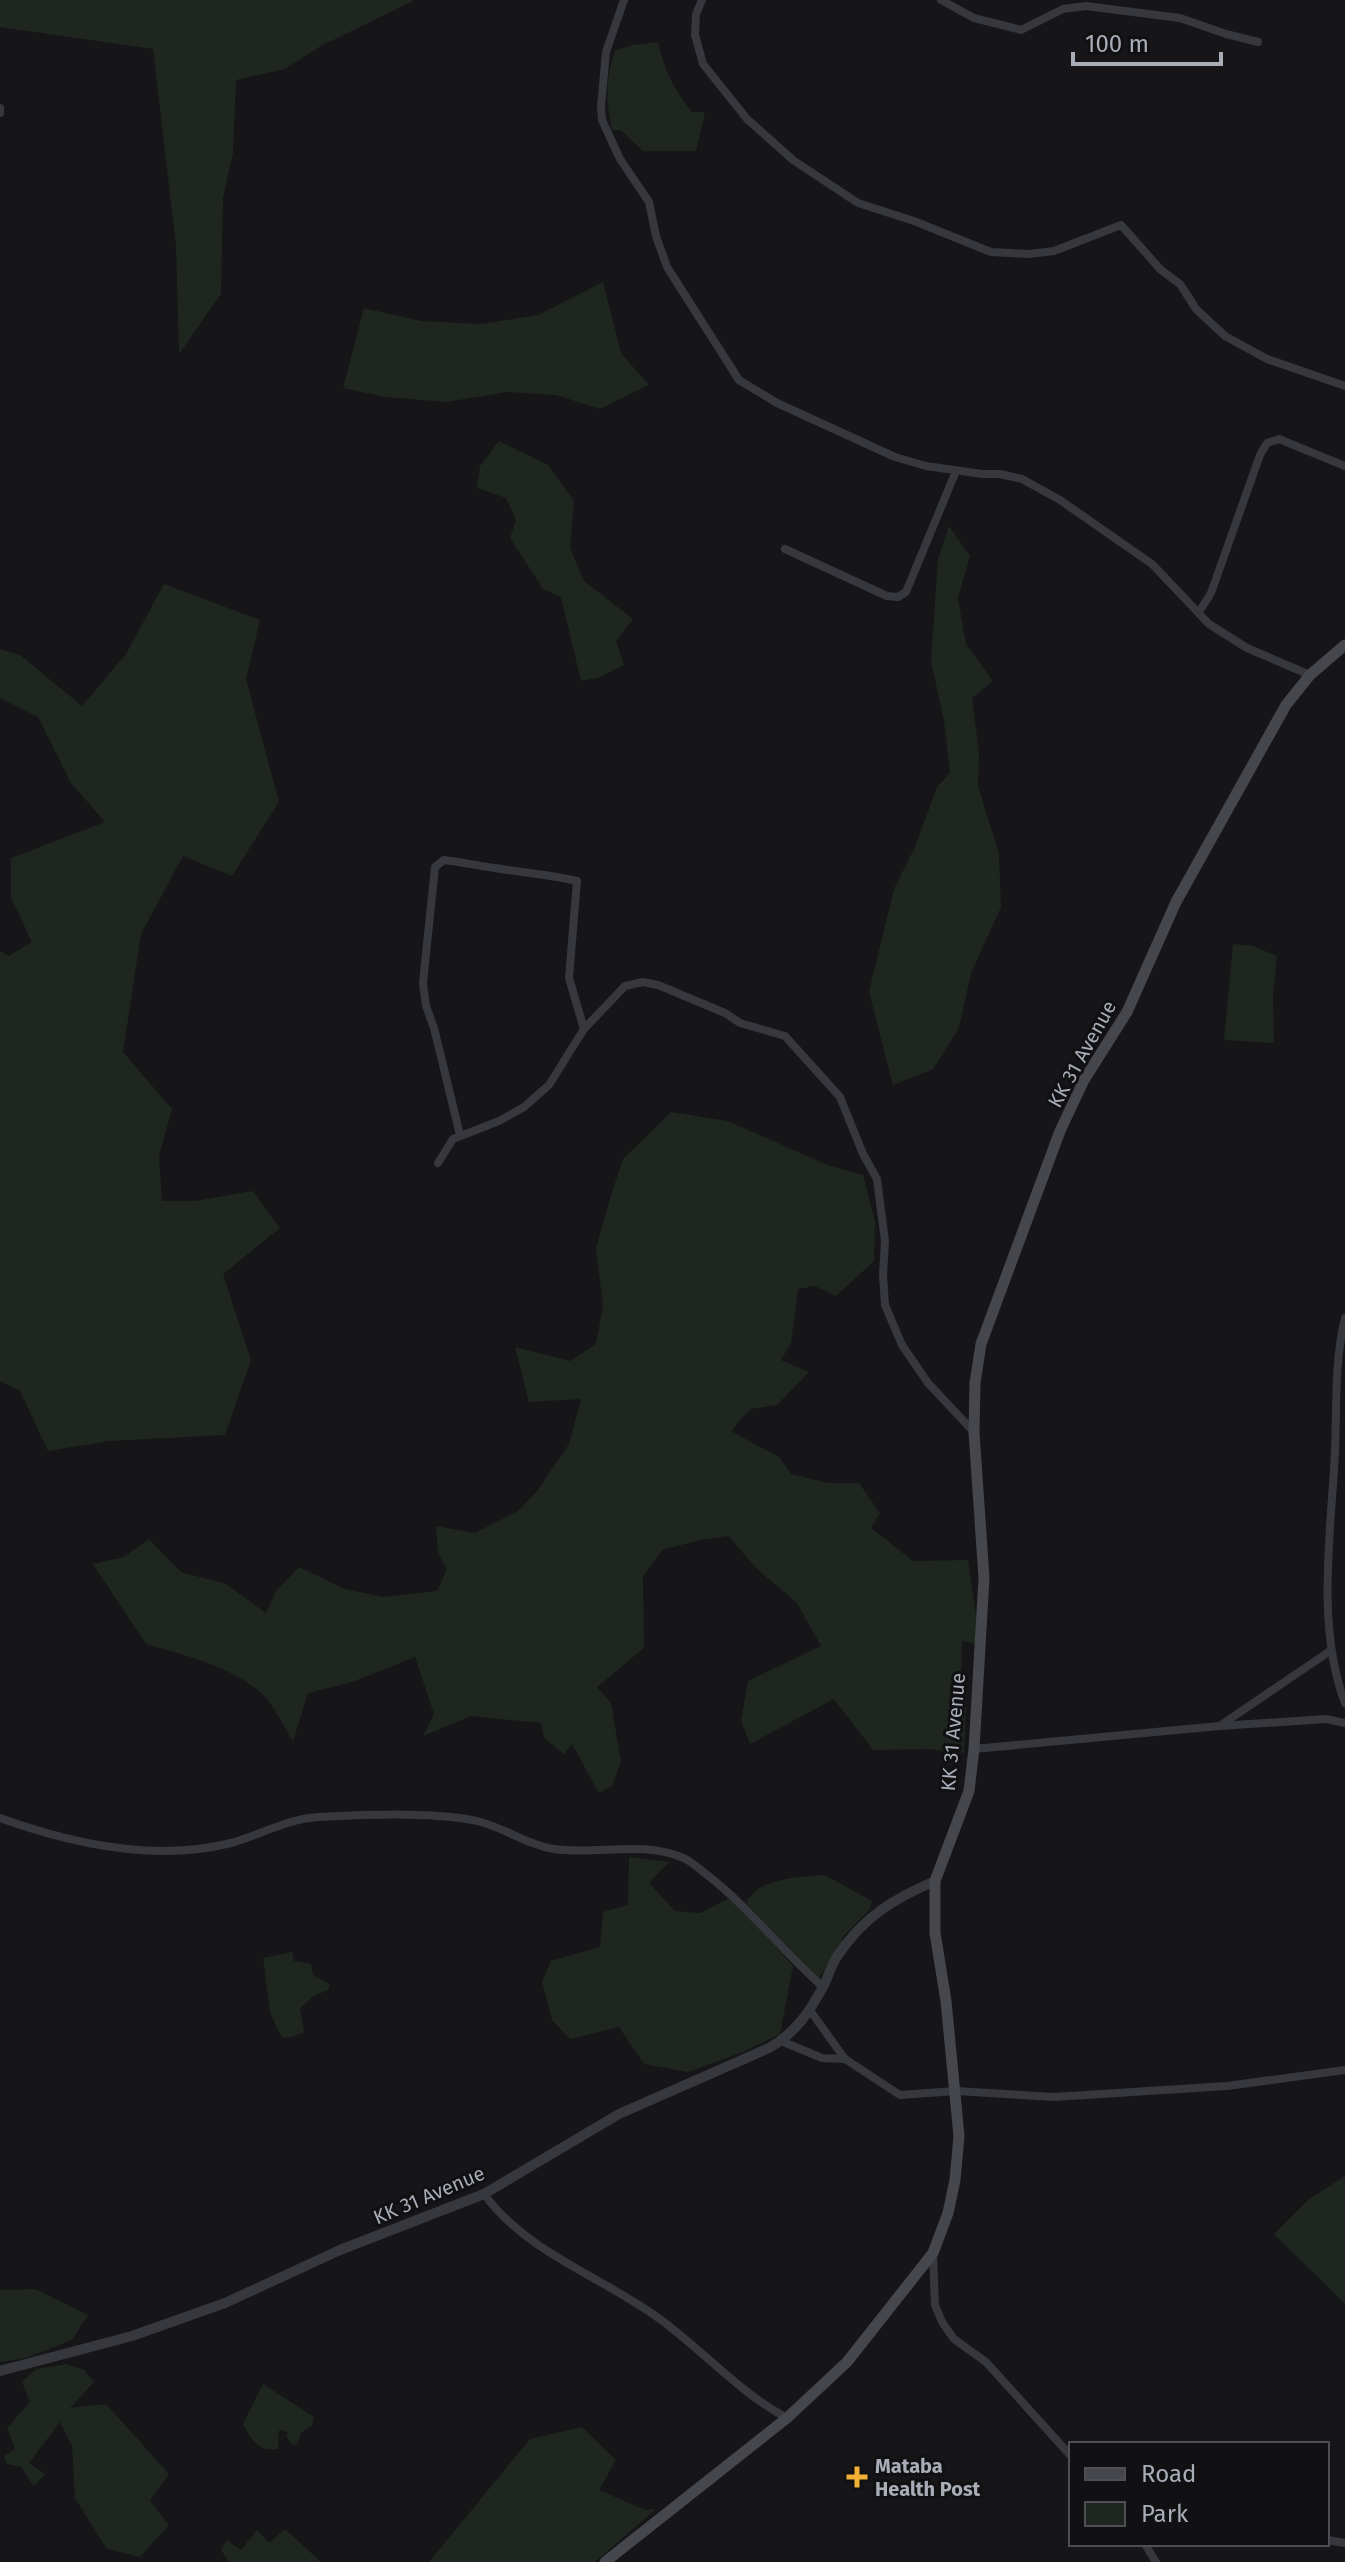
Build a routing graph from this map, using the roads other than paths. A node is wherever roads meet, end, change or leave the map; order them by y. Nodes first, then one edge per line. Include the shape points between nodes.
1 (624, 0) edge
2 (702, 0) edge
3 (941, 0) edge
4 (1258, 42) dead end
5 (1345, 386) edge
6 (1345, 466) edge
7 (956, 471) junction
8 (785, 549) dead end
9 (1201, 609) dead end
10 (1345, 645) edge
11 (1310, 675) junction
12 (584, 1029) junction
13 (460, 1135) junction
14 (438, 1163) dead end
15 (1345, 1318) edge
16 (974, 1432) junction
17 (1330, 1651) junction
18 (1345, 1703) edge
19 (1345, 1723) edge
20 (1220, 1726) junction
21 (974, 1749) junction
22 (0, 1818) edge
23 (935, 1881) junction
24 (823, 1987) junction
25 (809, 2009) junction
26 (781, 2041) junction
27 (845, 2059) junction
28 (1345, 2070) edge
29 (956, 2091) junction
30 (484, 2194) junction
31 (933, 2253) junction
32 (0, 2371) edge
33 (787, 2418) junction
34 (1069, 2454) edge
35 (605, 2562) edge

1 - 7 street via 606,52 602,120 649,202 667,267 733,372 777,403 883,452
2 - 5 street via 695,35 703,64 747,119 793,160 858,203 991,252 1054,251 1121,225 1225,336 1267,359
3 - 4 street via 974,18 1021,30 1063,9 1086,6 1180,18
6 - 9 street via 1279,439 1267,443
7 - 8 street via 906,592 898,597
7 - 11 street via 1022,479 1060,500 1152,564 1209,624 1247,648
10 - 11 main road, KK 31 Avenue
11 - 16 main road, KK 31 Avenue via 1286,705 1176,902 1127,1012 1084,1080 1060,1131 981,1344
12 - 13 street via 549,1085 524,1107
12 - 13 street via 569,978 577,881 465,862 444,860 435,867 423,983
12 - 16 street via 625,986 643,982 794,1043 840,1097 877,1179 885,1241 885,1305 902,1345 928,1383
13 - 14 street
15 - 17 street via 1335,1384
16 - 21 main road, KK 31 Avenue via 984,1578
17 - 18 street
17 - 20 street
19 - 20 street via 1326,1719
20 - 21 street
21 - 23 main road, KK 31 Avenue via 969,1791
22 - 24 street via 121,1849 165,1853 234,1842 314,1817 426,1816 482,1822 556,1849 669,1854 682,1857 725,1888
23 - 24 street, KK 31 Avenue via 875,1913 836,1958
23 - 29 main road via 935,1933
24 - 25 street, KK 31 Avenue
25 - 26 street, KK 31 Avenue
25 - 27 street
26 - 27 street via 822,2058
26 - 30 street, KK 31 Avenue via 619,2114
27 - 29 street via 900,2095
28 - 29 street via 1227,2086 1054,2097
29 - 31 main road via 955,2180
30 - 32 street, KK 31 Avenue via 340,2250 225,2303 132,2336
30 - 33 street via 516,2229 656,2316 758,2403
31 - 33 main road via 847,2362
31 - 34 street via 935,2305 942,2322
33 - 35 main road

